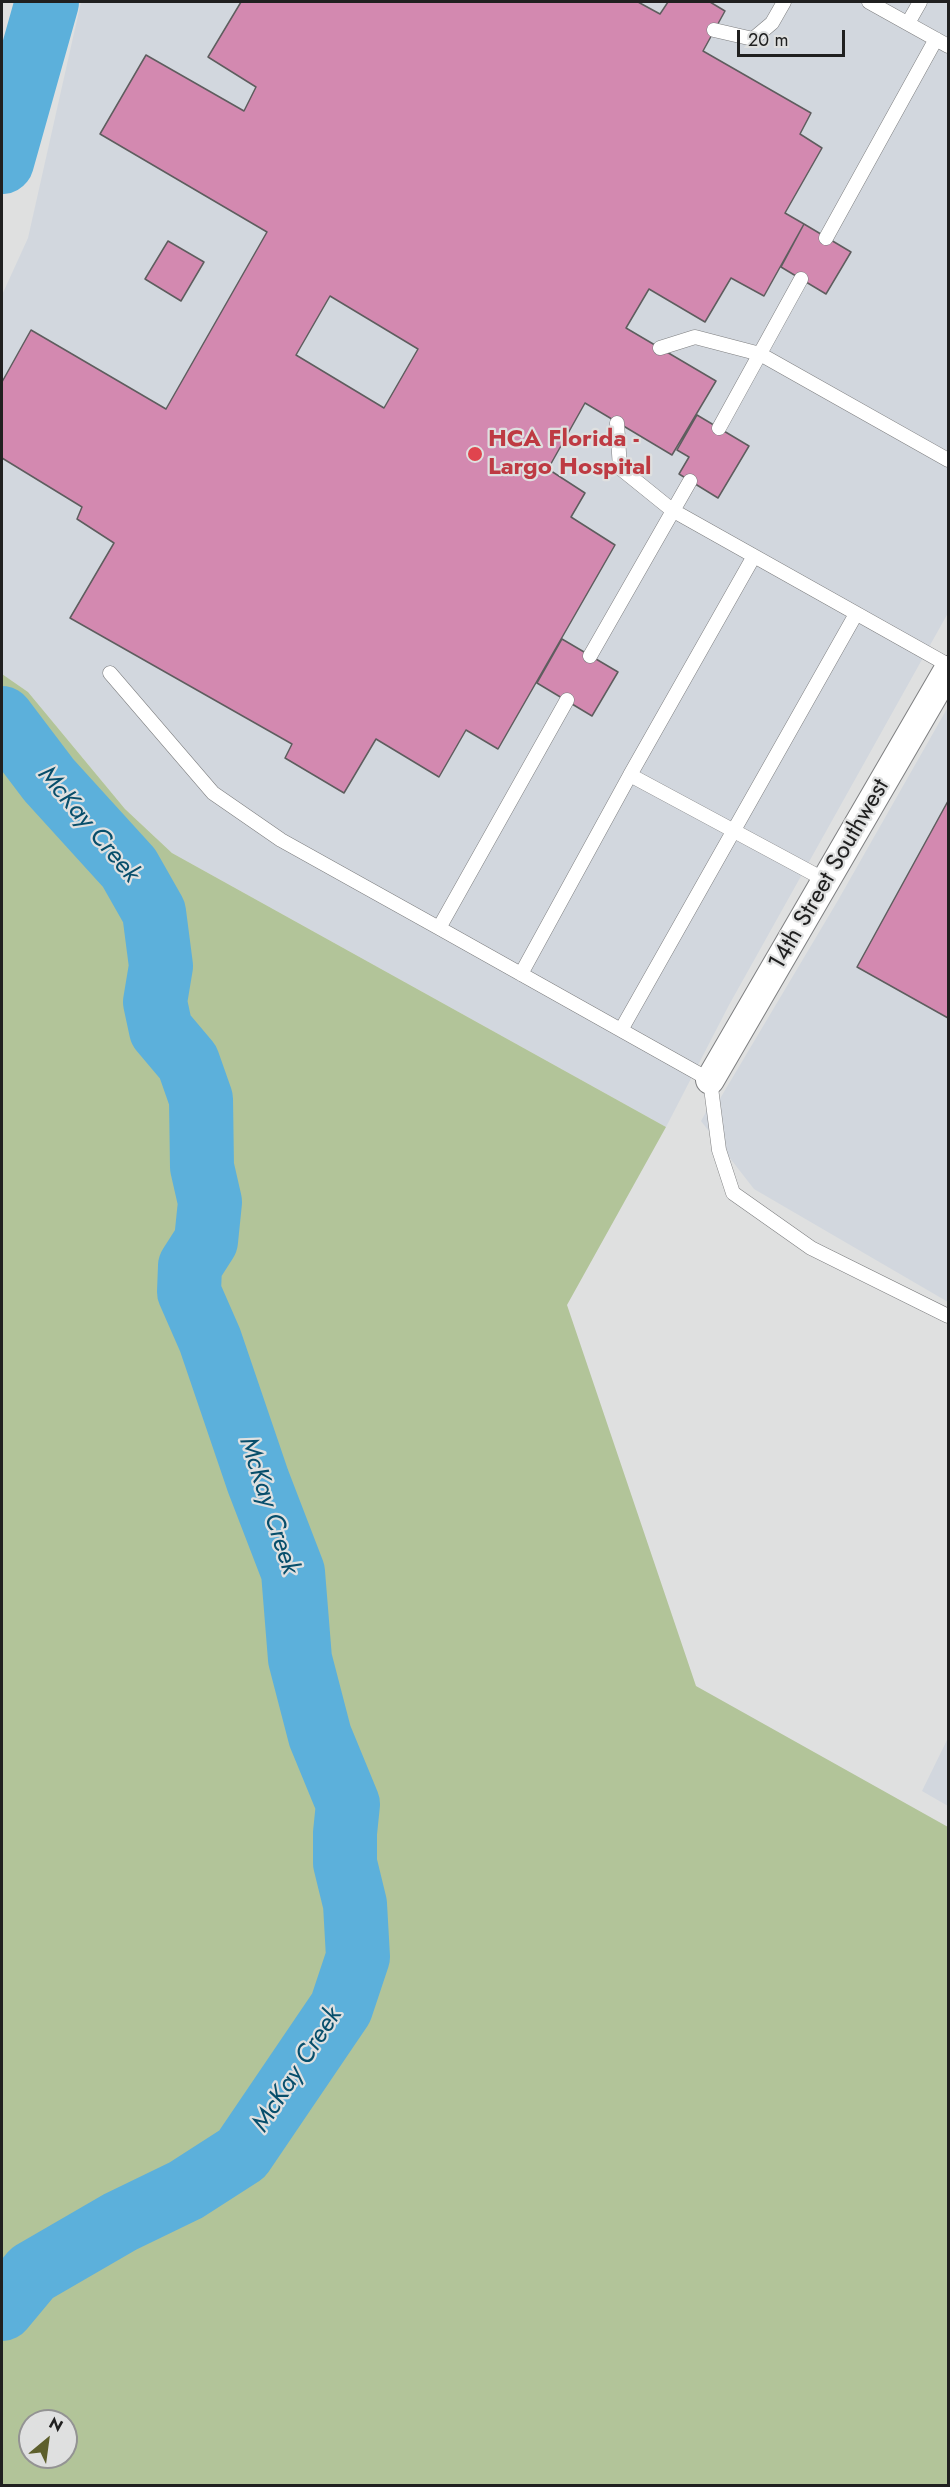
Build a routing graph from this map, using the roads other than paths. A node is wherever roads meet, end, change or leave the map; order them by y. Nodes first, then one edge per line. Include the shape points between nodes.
1 (784, 2) edge
2 (868, 2) edge
3 (920, 2) edge
4 (908, 23) junction
5 (714, 30) dead end
6 (942, 42) edge
7 (826, 238) dead end
8 (801, 279) dead end
9 (660, 348) dead end
10 (760, 354) junction
11 (617, 423) dead end
12 (719, 428) dead end
13 (948, 458) edge
14 (690, 481) dead end
15 (672, 510) junction
16 (754, 556) junction
17 (856, 614) junction
18 (590, 656) dead end
19 (948, 665) edge
20 (948, 670) edge
21 (110, 673) dead end
22 (567, 700) dead end
23 (630, 775) junction
24 (733, 830) junction
25 (827, 880) junction
26 (439, 928) junction
27 (521, 974) junction
28 (621, 1030) junction
29 (710, 1080) junction
30 (948, 1316) edge

1 - 5 lane via 772,23 753,39
2 - 4 lane
3 - 4 lane
4 - 6 lane
6 - 7 lane
8 - 10 lane
9 - 10 lane via 695,337
10 - 12 lane
10 - 13 lane
11 - 15 lane via 620,468
14 - 15 lane
15 - 16 lane
15 - 18 lane
16 - 17 lane
16 - 23 lane
17 - 19 lane
17 - 24 lane
20 - 25 street, 14th Street Southwest
21 - 26 lane via 213,793 281,840
22 - 26 lane
23 - 24 lane
23 - 27 lane
24 - 25 lane
24 - 28 lane
25 - 29 street, 14th Street Southwest
26 - 27 lane
27 - 28 lane
28 - 29 lane
29 - 30 lane via 718,1150 733,1193 811,1248

